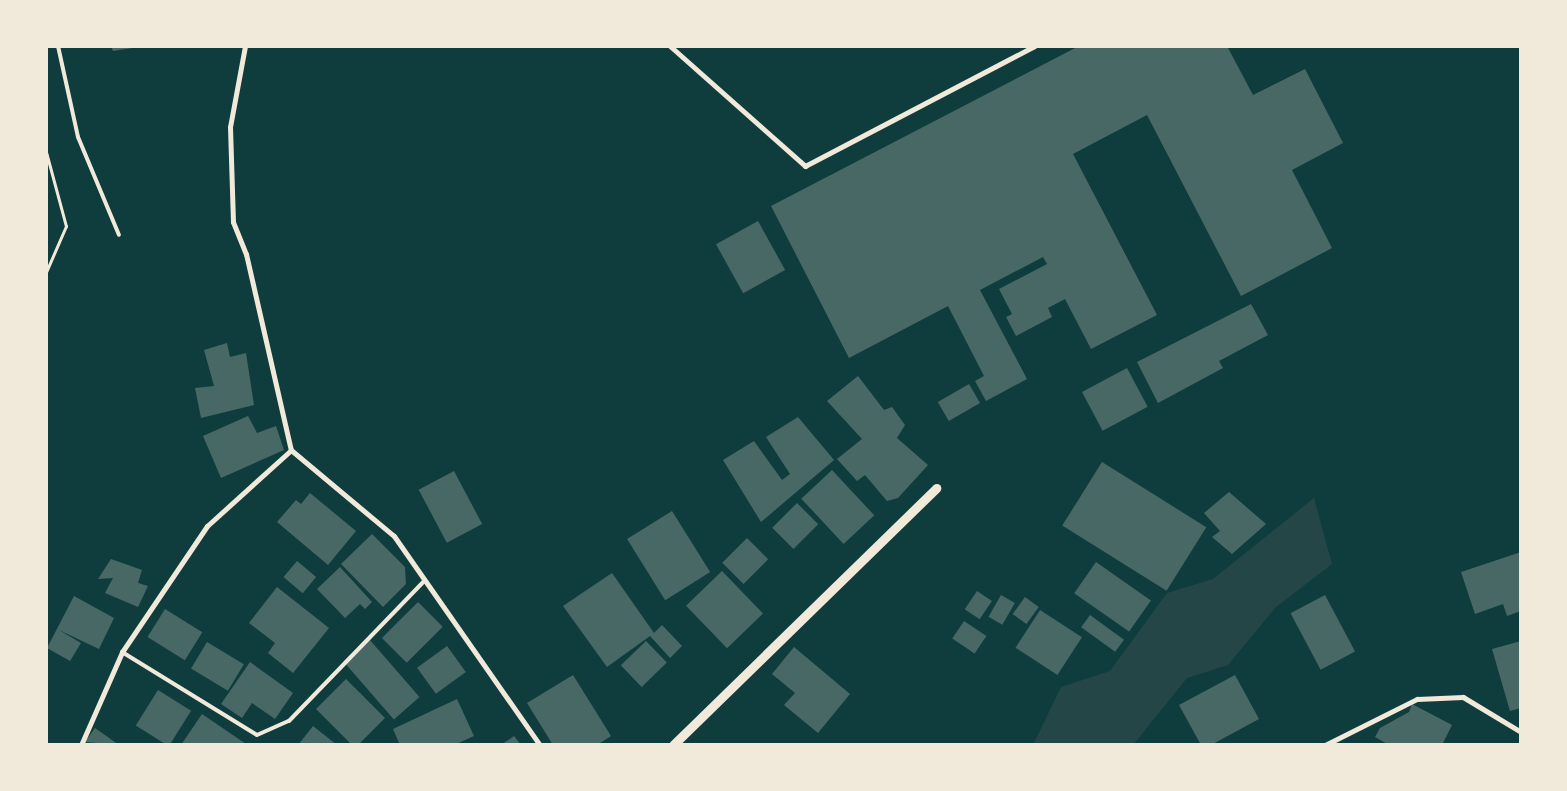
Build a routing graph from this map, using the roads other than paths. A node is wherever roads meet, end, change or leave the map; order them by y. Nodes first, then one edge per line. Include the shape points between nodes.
1 (58, 46) edge
2 (245, 46) edge
3 (670, 46) edge
4 (1035, 46) edge
5 (118, 235) dead end
6 (291, 450) junction
7 (936, 488) dead end
8 (426, 580) junction
9 (122, 652) junction
10 (1521, 732) edge
11 (81, 745) edge
12 (540, 745) edge
13 (673, 745) edge
14 (1325, 745) edge

1 - 5 lane via 78,137
2 - 6 street via 230,127 233,222 246,254
3 - 4 street via 805,166
6 - 8 street via 394,536
6 - 9 street via 207,526
7 - 13 street
8 - 9 lane via 289,721 256,735
8 - 12 street
9 - 11 street
10 - 14 street via 1463,697 1417,699

